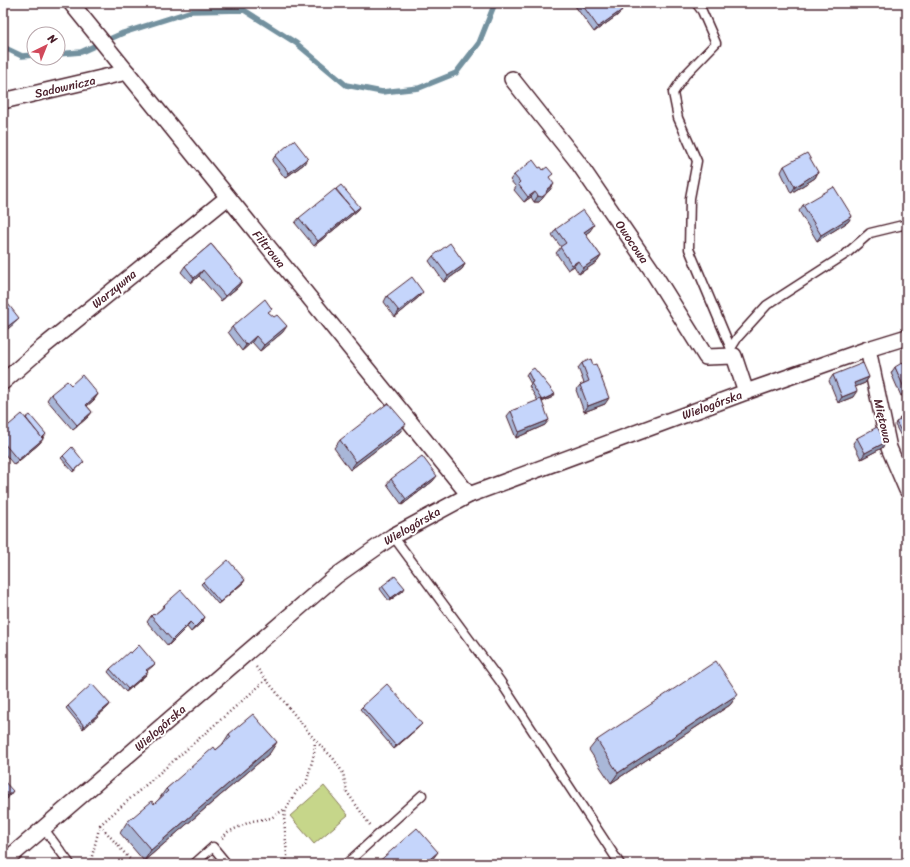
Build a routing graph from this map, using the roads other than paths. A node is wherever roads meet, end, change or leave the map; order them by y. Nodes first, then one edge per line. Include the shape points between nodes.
1 (71, 3) edge
2 (696, 3) edge
3 (124, 69) junction
4 (512, 79) dead end
5 (3, 101) edge
6 (227, 198) junction
7 (907, 224) edge
8 (907, 338) edge
9 (868, 349) junction
10 (732, 352) junction
11 (3, 382) edge
12 (746, 392) junction
13 (907, 490) edge
14 (468, 495) junction
15 (393, 536) junction
16 (422, 795) dead end
17 (44, 829) junction
18 (3, 863) edge
19 (70, 864) edge
20 (194, 864) edge
21 (227, 864) edge
22 (346, 864) edge
23 (620, 864) edge

1 - 3 street, Filtrowa
2 - 10 lane via 702,10 716,43 685,75 673,94 678,118 697,161 690,198 689,249
3 - 5 street, Sadownicza
3 - 6 street, Filtrowa
4 - 10 street, Owocowa via 581,167 651,269 706,357
6 - 11 street, Warzywna
6 - 14 street, Filtrowa
7 - 10 lane via 870,233 846,254 767,305 738,337
8 - 9 street, Wielogórska
9 - 12 street, Wielogórska
9 - 13 street, Miętowa via 889,448
10 - 12 street
12 - 14 street, Wielogórska
14 - 15 street, Wielogórska
15 - 17 street, Wielogórska via 336,576
15 - 23 lane via 500,681
16 - 22 lane
17 - 18 street, Wielogórska
17 - 19 lane
20 - 21 lane via 213,847

